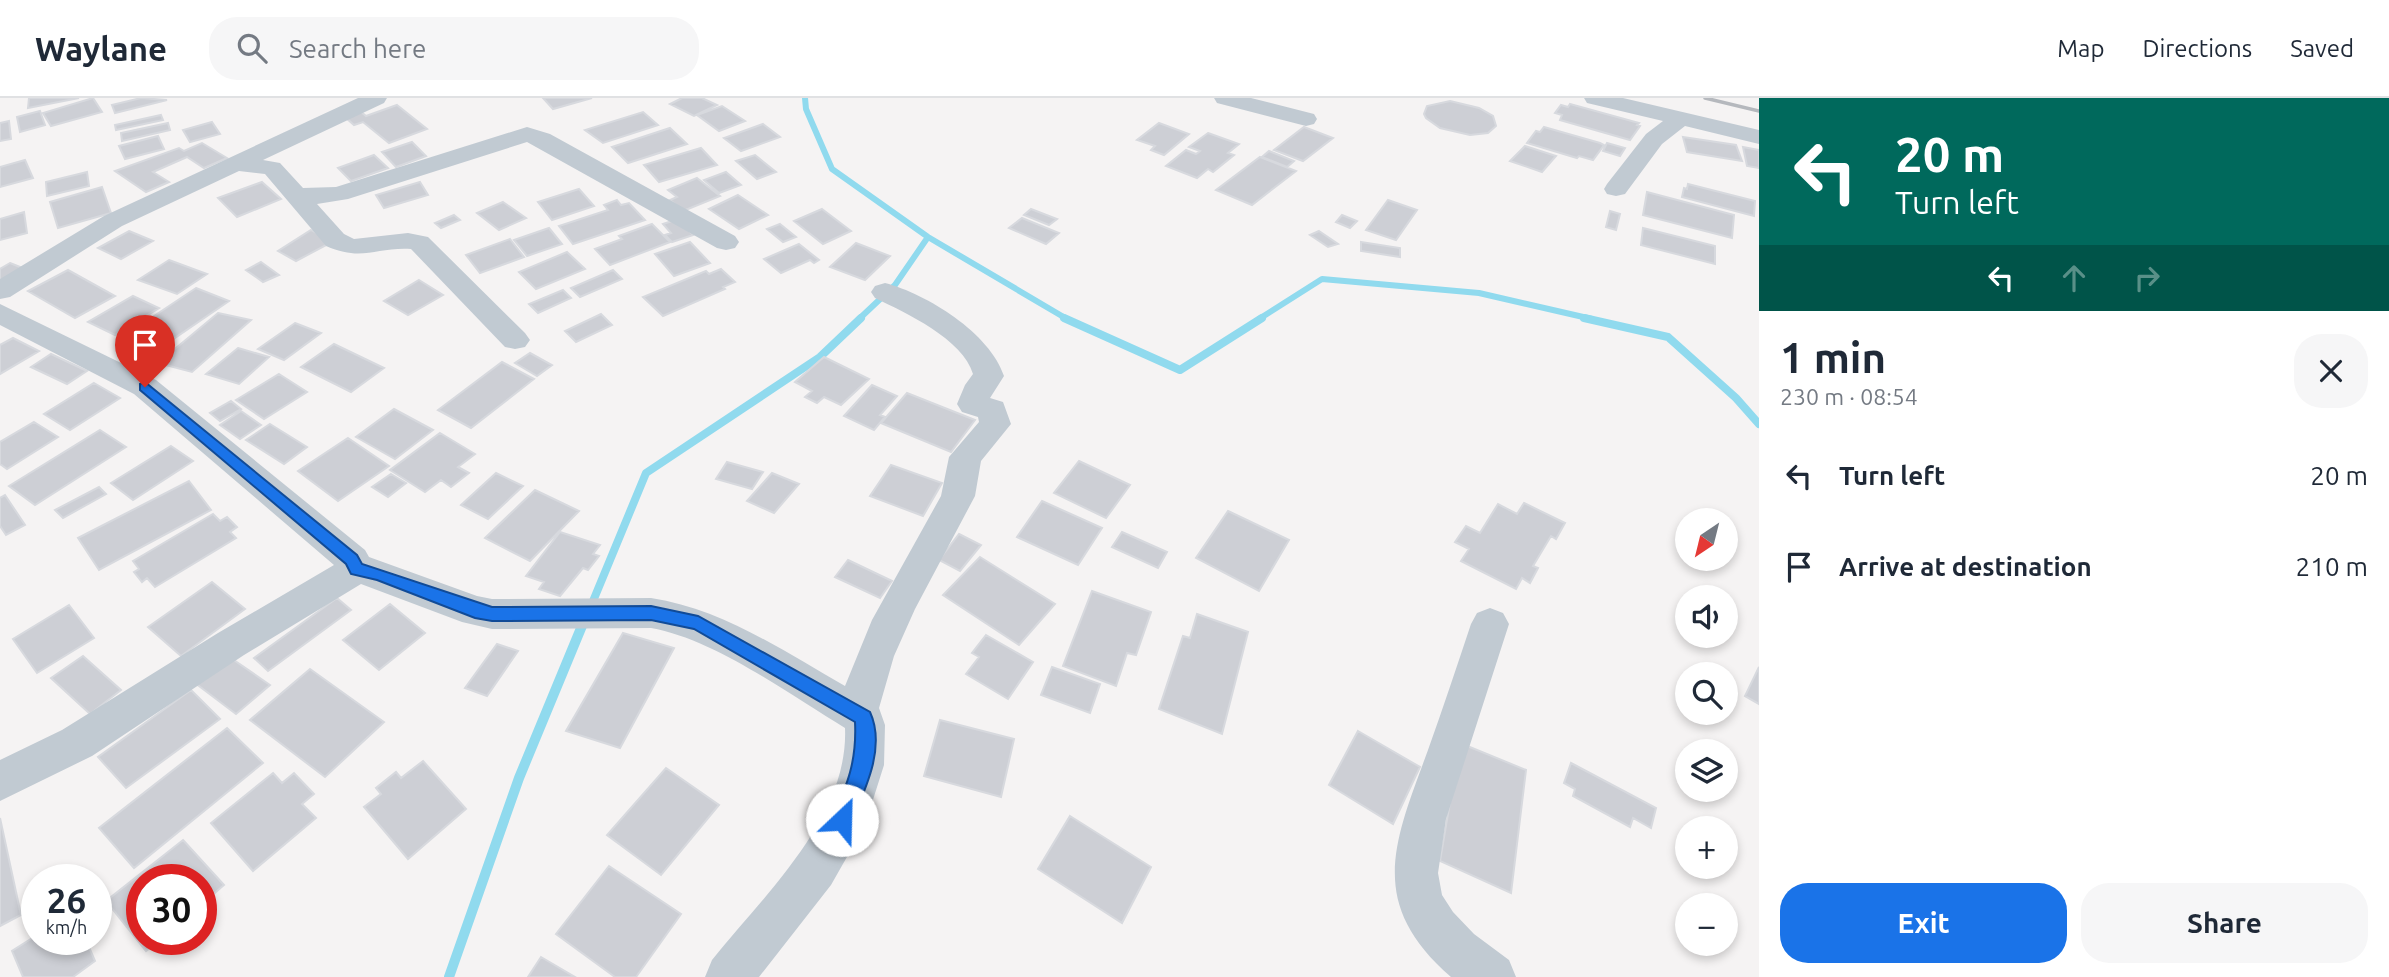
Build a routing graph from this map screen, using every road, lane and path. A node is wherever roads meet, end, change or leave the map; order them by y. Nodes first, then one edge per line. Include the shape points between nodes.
1 (376, 98) edge
2 (1225, 98) edge
3 (1595, 98) edge
4 (1306, 119) dead end
5 (1680, 119) junction
6 (1759, 137) edge
7 (237, 163) junction
8 (1616, 188) dead end
9 (296, 195) junction
10 (726, 242) dead end
11 (0, 291) edge
12 (885, 292) dead end
13 (0, 313) edge
14 (515, 340) dead end
15 (357, 569) junction
16 (1490, 624) dead end
17 (864, 718) junction
18 (0, 781) edge
19 (729, 977) edge
20 (1492, 977) edge

1 - 7 street
2 - 4 street
3 - 5 street
5 - 6 street
5 - 8 street via 1654,139
7 - 9 street via 272,168
7 - 11 street via 113,222
9 - 10 street via 339,194 527,134 542,138
9 - 14 street via 343,245 365,249 409,240 419,243
12 - 17 street via 927,313 971,345 989,370 973,404 992,410 995,424 965,457 958,496 882,637 863,688 859,709
13 - 15 street via 145,387 352,560
15 - 17 street via 492,614 651,613 698,623
15 - 18 street via 76,743
16 - 20 street via 1416,858 1418,890 1430,918 1462,958
17 - 19 street via 866,749 859,781 837,830 821,860

